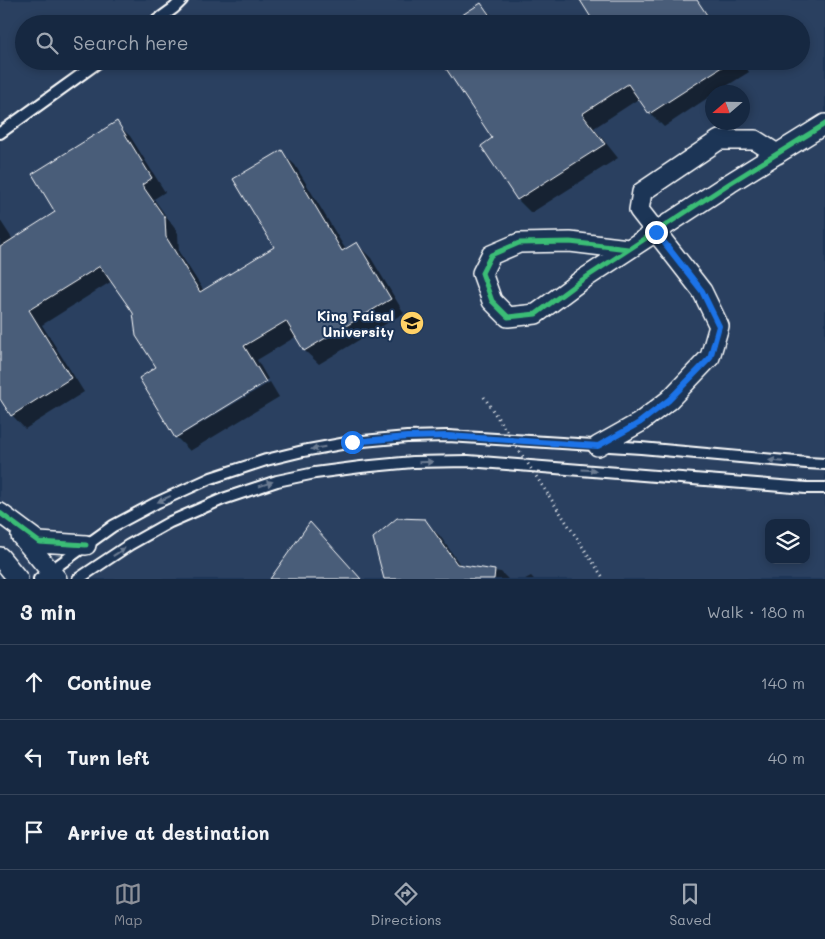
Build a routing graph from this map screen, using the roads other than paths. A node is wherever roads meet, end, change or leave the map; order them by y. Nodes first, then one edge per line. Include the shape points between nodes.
1 (182, 0) edge
2 (164, 15) edge
3 (88, 70) edge
4 (825, 124) edge
5 (0, 133) edge
6 (777, 154) junction
7 (656, 232) junction
8 (628, 250) junction
9 (598, 446) junction
10 (825, 464) edge
11 (825, 488) edge
12 (4, 517) edge
13 (86, 545) junction
14 (0, 557) edge
15 (49, 576) edge
16 (18, 579) edge
17 (78, 579) edge

1 - 2 lane
3 - 5 lane
4 - 6 street
6 - 7 street
6 - 7 street via 756,140 718,140 642,192 639,210
7 - 8 street
7 - 9 street via 702,291 719,326 717,334 710,358 669,400 639,423
8 - 8 street via 536,314 508,317 492,301 482,273 491,255 519,242 570,242
10 -> 9 lane
9 -> 13 lane via 432,436 352,442 303,451 211,478 113,526
17 -> 11 lane via 170,522 223,499 315,472 413,462 468,461
12 - 13 street via 39,542
12 - 15 street
13 - 15 lane
14 - 16 street

